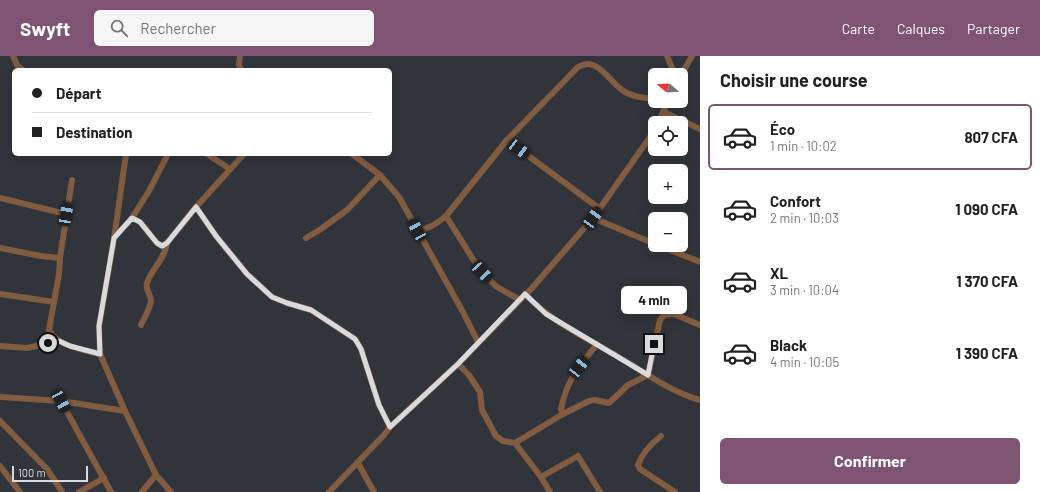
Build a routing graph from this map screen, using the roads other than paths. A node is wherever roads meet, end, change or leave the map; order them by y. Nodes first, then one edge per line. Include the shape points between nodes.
1 (13, 56) edge
2 (240, 56) edge
3 (667, 56) edge
4 (692, 56) edge
5 (21, 68) edge
6 (240, 68) edge
7 (672, 68) edge
8 (685, 68) edge
9 (648, 99) edge
10 (665, 108) edge
11 (664, 112) junction
12 (662, 116) edge
13 (700, 129) edge
14 (507, 140) junction
15 (648, 140) edge
16 (126, 156) edge
17 (167, 156) edge
18 (210, 156) edge
19 (242, 156) edge
20 (355, 156) edge
21 (230, 170) junction
22 (380, 176) junction
23 (72, 180) dead end
24 (0, 198) edge
25 (196, 207) junction
26 (600, 209) junction
27 (66, 214) junction
28 (446, 216) junction
29 (132, 218) junction
30 (593, 218) junction
31 (417, 230) junction
32 (114, 238) junction
33 (306, 238) dead end
34 (648, 241) edge
35 (167, 243) junction
36 (0, 248) edge
37 (675, 252) edge
38 (60, 258) junction
39 (700, 262) edge
40 (0, 294) edge
41 (525, 294) junction
42 (520, 300) junction
43 (54, 302) junction
44 (141, 325) dead end
45 (700, 325) edge
46 (59, 341) junction
47 (478, 342) junction
48 (597, 344) junction
49 (0, 346) edge
50 (100, 354) junction
51 (458, 364) junction
52 (648, 375) junction
53 (0, 397) edge
54 (700, 400) edge
55 (61, 401) junction
56 (125, 411) junction
57 (563, 414) junction
58 (0, 421) edge
59 (390, 427) junction
60 (661, 436) dead end
61 (515, 443) junction
62 (358, 463) junction
63 (0, 466) edge
64 (156, 475) junction
65 (541, 477) junction
66 (104, 478) junction
67 (20, 492) edge
68 (62, 492) edge
69 (79, 492) edge
70 (111, 492) edge
71 (142, 492) edge
72 (171, 492) edge
73 (329, 492) edge
74 (374, 492) edge
75 (550, 492) edge
76 (600, 492) edge
77 (675, 492) edge

1 - 5 street
2 - 6 street
3 - 7 street
4 - 8 street
9 - 14 street via 638,98 622,91 601,70 587,64 578,67
10 - 11 street
11 - 12 street
11 - 13 street
14 - 26 street
14 - 28 street
15 - 26 street
16 - 32 street
17 - 29 street
18 - 21 street
19 - 21 street
20 - 22 street
21 - 25 street
22 - 31 street via 399,197
22 - 33 street via 347,210
23 - 27 street
24 - 27 street
25 - 35 street
25 - 59 street via 247,274 272,297 311,310 355,339 361,349 379,405
26 - 30 street
27 - 38 street
28 - 31 street via 435,225
28 - 42 street via 482,272 497,287
29 - 32 street
29 - 35 street via 140,222 157,243 162,246
30 - 34 street
30 - 41 street
31 - 47 street
32 - 50 street via 99,326
35 - 44 street via 162,259 147,283 151,302
36 - 38 street
37 - 39 street
38 - 43 street
40 - 43 street
41 - 42 street
41 - 48 street via 546,314
42 - 47 street
43 - 46 street via 49,330
45 - 52 street via 674,314 664,315 660,320
46 - 49 street via 27,348
46 - 50 street
47 - 51 street
48 - 52 street
48 - 57 street via 569,382 561,409
50 - 56 street
51 - 59 street
51 - 61 street via 478,388 482,410 496,436 503,441
52 - 54 street via 679,394
52 - 57 street via 628,385 609,402 589,401
53 - 55 street
55 - 56 street
55 - 66 street
56 - 64 street
57 - 61 street
58 - 68 street via 47,469
59 - 62 street
60 - 77 street via 638,465 640,469
61 - 65 street
62 - 73 street
62 - 74 street
63 - 67 street
64 - 71 street
64 - 72 street
65 - 75 street
65 - 76 street via 578,456
66 - 69 street
66 - 70 street

